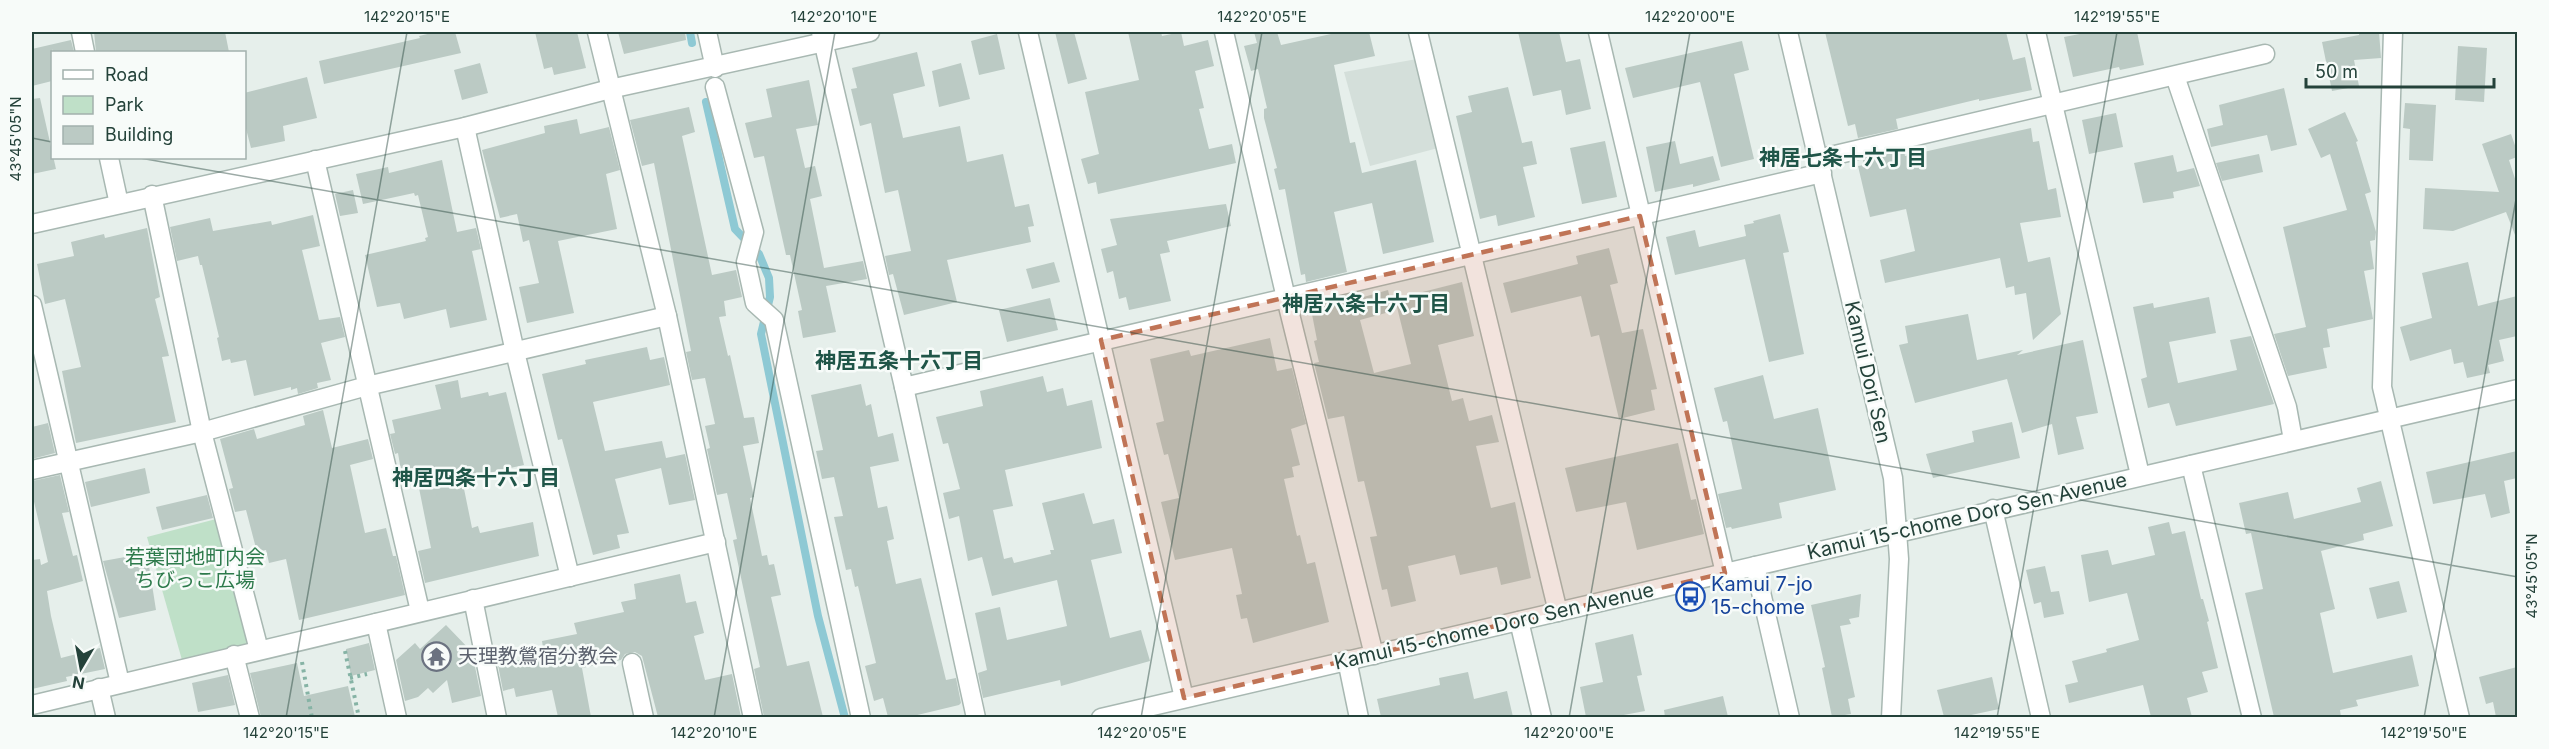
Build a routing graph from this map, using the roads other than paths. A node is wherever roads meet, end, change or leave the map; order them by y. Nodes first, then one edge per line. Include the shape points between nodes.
1 (81, 32) edge
2 (597, 32) edge
3 (707, 32) edge
4 (870, 32) edge
5 (1028, 32) edge
6 (1224, 32) edge
7 (1418, 32) edge
8 (1598, 32) edge
9 (1788, 32) edge
10 (2036, 32) edge
11 (2393, 32) edge
12 (822, 37) edge
13 (85, 51) edge
14 (2265, 54) dead end
15 (715, 68) junction
16 (2175, 76) junction
17 (715, 87) dead end
18 (610, 89) junction
19 (2054, 105) junction
20 (465, 127) junction
21 (109, 159) edge
22 (315, 160) junction
23 (1820, 166) junction
24 (152, 195) junction
25 (119, 204) junction
26 (1640, 216) junction
27 (32, 224) edge
28 (1471, 256) junction
29 (1286, 298) junction
30 (32, 305) edge
31 (667, 316) junction
32 (1101, 340) junction
33 (515, 352) junction
34 (367, 386) junction
35 (904, 387) junction
36 (2517, 389) edge
37 (2388, 418) junction
38 (201, 432) junction
39 (2293, 440) junction
40 (68, 462) junction
41 (2192, 465) junction
42 (32, 471) edge
43 (2140, 475) junction
44 (1993, 509) junction
45 (1898, 532) junction
46 (716, 542) junction
47 (1755, 566) junction
48 (1725, 573) junction
49 (570, 577) junction
50 (473, 599) junction
51 (420, 611) junction
52 (1558, 612) junction
53 (1519, 621) junction
54 (376, 623) junction
55 (259, 650) junction
56 (234, 655) junction
57 (1374, 655) junction
58 (1347, 660) junction
59 (632, 663) dead end
60 (120, 683) junction
61 (99, 688) junction
62 (1184, 698) junction
63 (32, 705) edge
64 (1142, 713) edge
65 (106, 717) edge
66 (250, 717) edge
67 (398, 717) edge
68 (497, 717) edge
69 (644, 717) edge
70 (753, 717) edge
71 (861, 717) edge
72 (976, 717) edge
73 (1101, 717) edge
74 (1359, 717) edge
75 (1542, 717) edge
76 (1790, 717) edge
77 (1892, 717) edge
78 (2041, 717) edge
79 (2252, 717) edge
80 (2460, 717) edge

1 - 13 street
2 - 18 street
3 - 15 street
4 - 12 street
5 - 32 street
6 - 29 street
7 - 28 street
8 - 26 street
9 - 23 street, Kamui Dori Sen
10 - 19 street
11 - 37 street via 2382,387
12 - 15 street
12 - 35 street
14 - 16 street
15 - 18 street
16 - 19 street
16 - 39 street via 2287,407
17 - 71 street via 754,232 746,262 755,303 774,320
18 - 20 street
18 - 31 street
19 - 23 street
19 - 43 street
20 - 22 street
20 - 33 street
21 - 25 street
22 - 24 street
22 - 34 street
23 - 26 street
23 - 45 street, Kamui Dori Sen via 1893,478
24 - 25 street
24 - 38 street
25 - 27 street
26 - 28 street
26 - 48 street
28 - 29 street
28 - 52 street
29 - 32 street
29 - 57 street
30 - 40 street
31 - 33 street
31 - 46 street
32 - 35 street
32 - 62 street
33 - 34 street
33 - 49 street
34 - 38 street
34 - 51 street
35 - 72 street
36 - 37 street, Kamui 15-chome Doro Sen Avenue
37 - 39 street, Kamui 15-chome Doro Sen Avenue
37 - 80 street
38 - 40 street
38 - 55 street
39 - 41 street, Kamui 15-chome Doro Sen Avenue
40 - 42 street
40 - 60 street
41 - 43 street, Kamui 15-chome Doro Sen Avenue
41 - 79 street
43 - 44 street, Kamui 15-chome Doro Sen Avenue
44 - 45 street, Kamui 15-chome Doro Sen Avenue
44 - 78 street
45 - 47 street, Kamui 15-chome Doro Sen Avenue
45 - 77 street, Kamui Dori Sen
46 - 49 street
46 - 70 street
47 - 48 street, Kamui 15-chome Doro Sen Avenue
47 - 76 street
48 - 52 street, Kamui 15-chome Doro Sen Avenue
49 - 50 street
50 - 51 street
50 - 68 street
51 - 54 street
52 - 53 street, Kamui 15-chome Doro Sen Avenue
53 - 57 street, Kamui 15-chome Doro Sen Avenue
53 - 75 street
54 - 55 street
54 - 67 street
55 - 56 street
56 - 60 street
56 - 66 street
57 - 58 street, Kamui 15-chome Doro Sen Avenue
58 - 62 street, Kamui 15-chome Doro Sen Avenue
58 - 74 street
59 - 69 street
60 - 61 street
61 - 63 street
61 - 65 street
62 - 64 street, Kamui 15-chome Doro Sen Avenue
64 - 73 street, Kamui 15-chome Doro Sen Avenue

